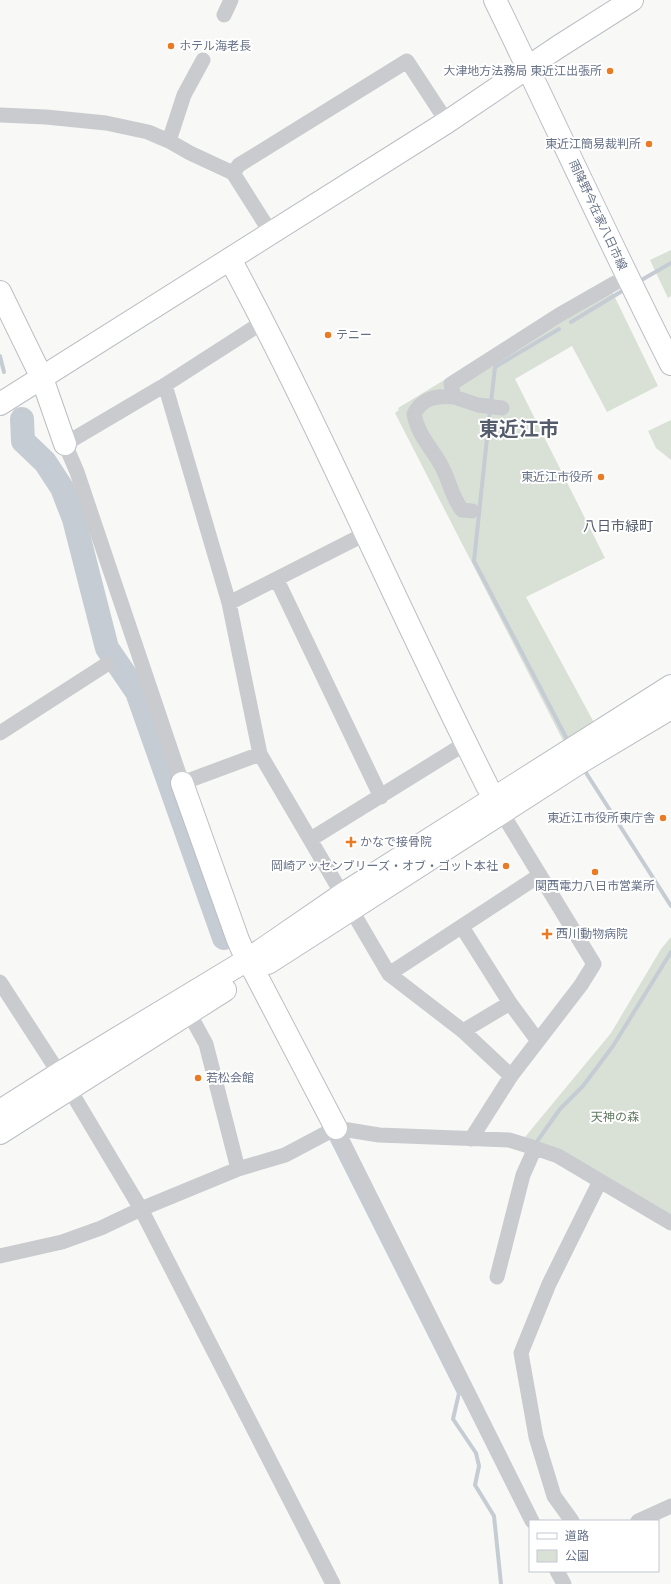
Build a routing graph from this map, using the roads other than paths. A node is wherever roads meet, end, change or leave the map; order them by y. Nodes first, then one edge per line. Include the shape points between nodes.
1 (231, 0) edge
2 (495, 0) edge
3 (632, 0) edge
4 (224, 15) dead end
5 (203, 60) dead end
6 (529, 67) junction
7 (0, 115) edge
8 (447, 122) junction
9 (169, 141) junction
10 (233, 173) junction
11 (270, 234) junction
12 (230, 259) junction
13 (615, 283) dead end
14 (0, 292) edge
15 (263, 322) junction
16 (671, 364) edge
17 (42, 378) junction
18 (165, 385) junction
19 (454, 397) junction
20 (0, 404) edge
21 (502, 408) dead end
22 (65, 444) junction
23 (467, 511) dead end
24 (365, 534) junction
25 (277, 580) junction
26 (229, 603) junction
27 (108, 664) dead end
28 (671, 686) edge
29 (671, 708) edge
30 (0, 733) edge
31 (466, 743) junction
32 (260, 754) junction
33 (182, 783) junction
34 (381, 796) junction
35 (498, 806) junction
36 (311, 839) junction
37 (540, 874) junction
38 (347, 901) junction
39 (462, 927) junction
40 (250, 966) junction
41 (389, 974) junction
42 (0, 982) edge
43 (510, 1003) junction
44 (189, 1013) junction
45 (463, 1031) junction
46 (538, 1041) junction
47 (511, 1076) junction
48 (65, 1082) junction
49 (0, 1111) edge
50 (336, 1128) junction
51 (0, 1133) edge
52 (471, 1139) junction
53 (535, 1148) junction
54 (238, 1169) junction
55 (600, 1181) junction
56 (141, 1209) junction
57 (671, 1223) edge
58 (0, 1256) edge
59 (497, 1277) dead end
60 (671, 1506) edge
61 (532, 1520) edge
62 (571, 1520) edge
63 (640, 1520) edge
64 (558, 1572) edge
65 (333, 1584) edge
66 (564, 1584) edge

1 - 4 street
2 - 6 street, 雨降野今在家八日市線
3 - 6 street
5 - 9 street via 184,95
6 - 8 street
6 - 16 street, 雨降野今在家八日市線 via 624,271
7 - 9 street via 106,123 148,132
8 - 10 street via 407,61 239,165
8 - 11 street
9 - 10 street
10 - 11 street
11 - 12 street
12 - 15 street
12 - 17 street
13 - 19 street via 450,384
14 - 17 street
15 - 18 street
15 - 24 street
17 - 20 street
17 - 22 street
18 - 22 street
18 - 26 street
19 - 21 street via 478,405
19 - 23 street via 428,399 414,414 416,426 444,471 458,505
22 - 33 street via 77,472
24 - 25 street
24 - 31 street
25 - 26 street
25 - 34 street
26 - 32 street
27 - 30 street
28 - 35 street
29 - 35 street via 579,763
31 - 34 street
31 - 35 street
32 - 33 street
32 - 36 street
33 - 40 street via 238,940
34 - 36 street
35 - 37 street
35 - 38 street
36 - 38 street
37 - 39 street
37 - 46 street via 594,964
38 - 40 street
38 - 41 street
39 - 41 street
39 - 43 street
40 - 44 street
40 - 48 street
40 - 50 street
41 - 45 street
42 - 48 street
43 - 45 street
43 - 46 street
44 - 48 street
44 - 54 street via 206,1044
45 - 47 street
46 - 47 street
47 - 52 street
48 - 49 street
48 - 51 street
48 - 56 street
50 - 52 street via 379,1135
50 - 54 street via 285,1155
50 - 61 street
52 - 53 street via 509,1140
53 - 55 street via 558,1156
53 - 59 street via 523,1175
54 - 56 street
55 - 57 street
55 - 62 street via 549,1284 521,1353 536,1437 554,1496
56 - 58 street via 101,1228 62,1242
56 - 65 street
60 - 63 street
64 - 66 street

